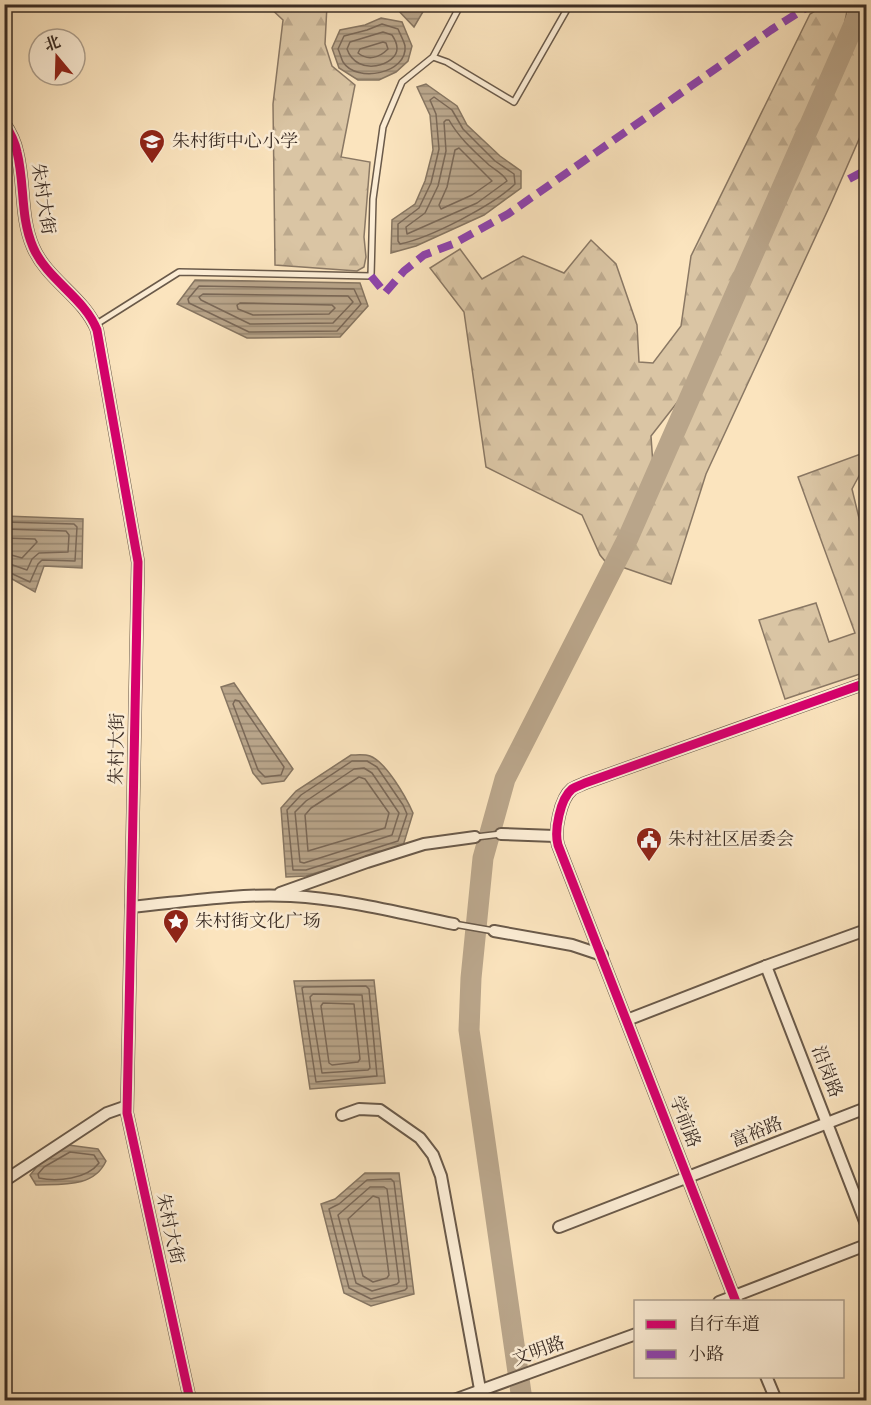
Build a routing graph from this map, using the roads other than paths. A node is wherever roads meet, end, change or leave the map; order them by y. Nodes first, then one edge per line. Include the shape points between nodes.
1 (461, 4) edge
2 (570, 4) edge
3 (433, 57) junction
4 (4, 123) edge
5 (95, 325) junction
6 (867, 683) edge
7 (501, 834) joint
8 (555, 836) junction
9 (475, 837) joint
10 (271, 896) junction
11 (131, 907) junction
12 (454, 924) joint
13 (867, 930) edge
14 (494, 931) joint
15 (603, 955) junction
16 (766, 966) junction
17 (627, 1020) junction
18 (127, 1106) junction
19 (867, 1108) edge
20 (342, 1115) dead end
21 (828, 1123) junction
22 (688, 1177) junction
23 (4, 1181) edge
24 (867, 1224) edge
25 (559, 1227) dead end
26 (867, 1245) edge
27 (735, 1299) edge
28 (634, 1335) edge
29 (766, 1378) edge
30 (481, 1396) edge
31 (190, 1401) edge
32 (454, 1401) edge
33 (776, 1401) edge

1 - 3 lane
2 - 3 lane via 514,102
3 - 5 lane via 402,82 383,127 373,199 371,276 179,272
4 - 5 street, 朱村大街 via 17,152 23,209 35,253 92,316
5 - 11 street, 朱村大街 via 138,562
6 - 8 street via 585,783 571,790 564,801
7 - 8 street
7 - 9 lane
8 - 15 street, 学前路
9 - 10 street via 424,844
10 - 11 street
10 - 12 street via 328,899
11 - 18 street, 朱村大街
12 - 14 lane
13 - 16 street
14 - 15 street via 572,945
15 - 17 street, 学前路
16 - 17 street
16 - 21 street, 沿岗路
17 - 22 street, 学前路
18 - 23 street via 107,1113
18 - 31 street, 朱村大街
19 - 21 street, 富裕路
20 - 30 street via 359,1109 380,1110 420,1138 433,1155 441,1176
21 - 22 street, 富裕路
21 - 24 street, 沿岗路
22 - 25 street, 富裕路
22 - 27 street, 学前路
26 - 27 street
28 - 30 street, 文明路 via 503,1383
29 - 33 street
30 - 32 street, 文明路

